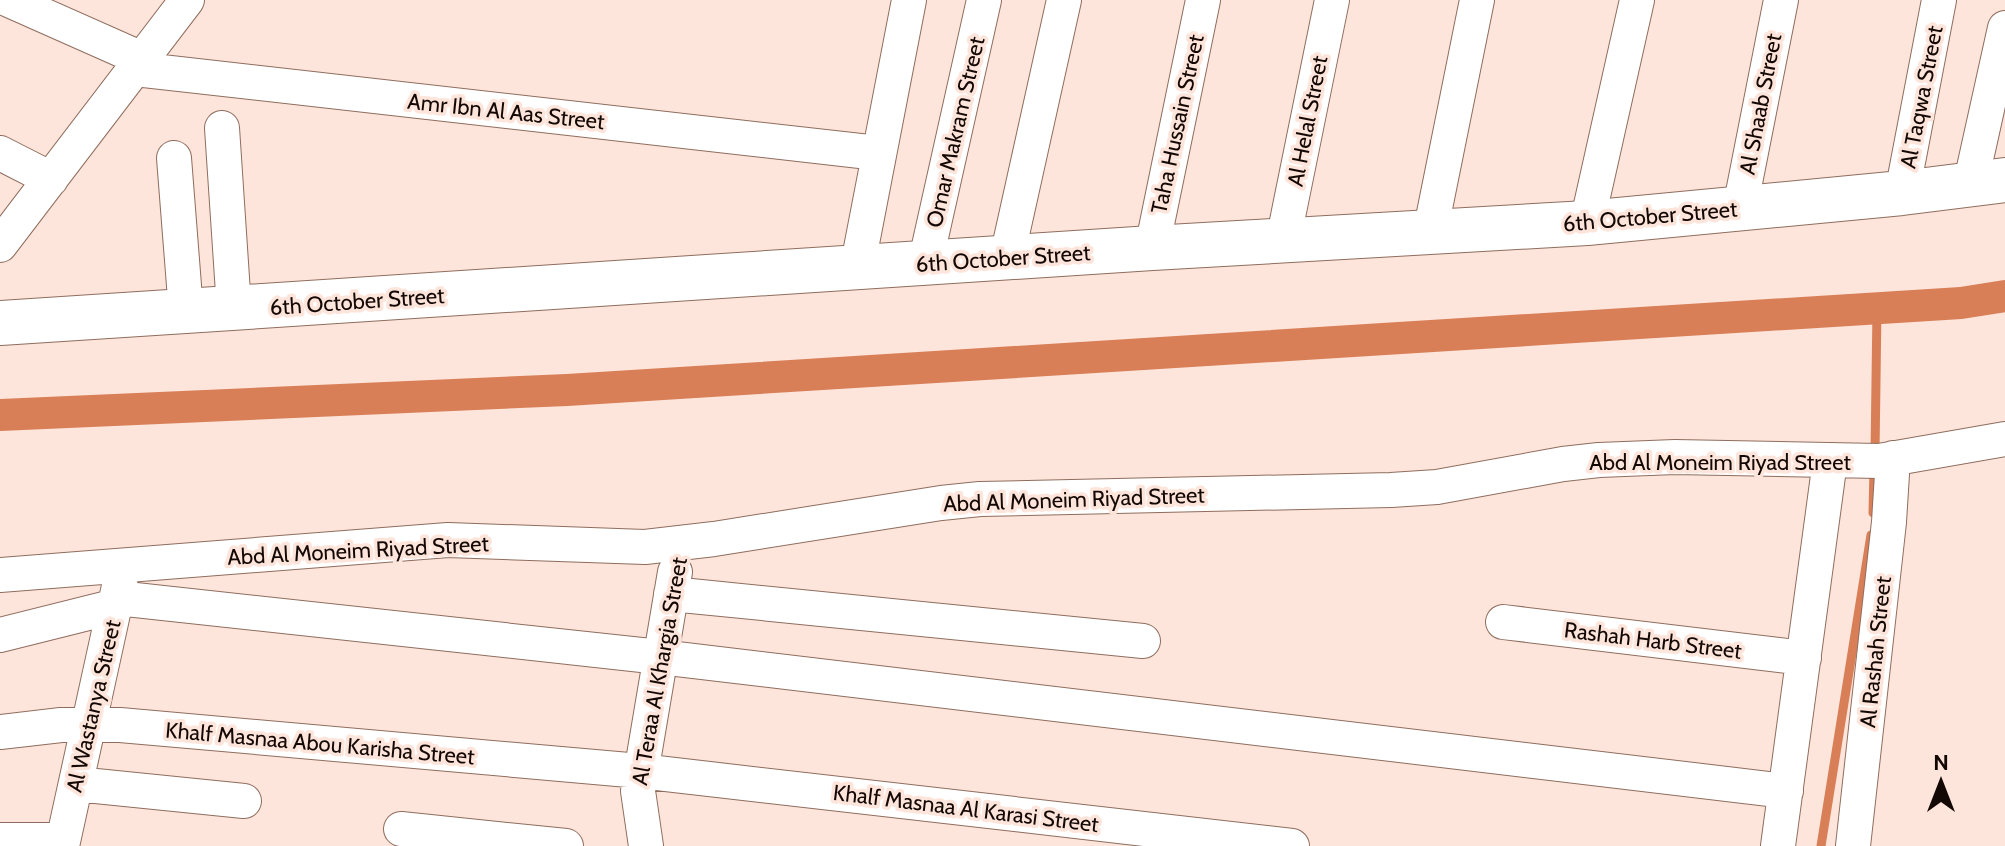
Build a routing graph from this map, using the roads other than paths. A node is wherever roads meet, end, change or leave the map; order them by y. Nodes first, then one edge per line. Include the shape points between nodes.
1 (9, 0) edge
2 (187, 0) edge
3 (909, 0) edge
4 (984, 0) edge
5 (1064, 0) edge
6 (1203, 0) edge
7 (1332, 0) edge
8 (1477, 0) edge
9 (1637, 0) edge
10 (1781, 0) edge
11 (1939, 0) edge
12 (2005, 28) edge
13 (138, 64) junction
14 (222, 128) dead end
15 (0, 153) edge
16 (878, 153) junction
17 (174, 158) dead end
18 (51, 179) junction
19 (1988, 183) edge
20 (1902, 193) junction
21 (1740, 208) junction
22 (1587, 223) junction
23 (1430, 233) junction
24 (1283, 241) junction
25 (0, 245) edge
26 (1152, 248) junction
27 (1007, 257) junction
28 (925, 264) junction
29 (857, 269) junction
30 (234, 308) junction
31 (186, 311) junction
32 (0, 323) edge
33 (2005, 439) edge
34 (1886, 459) junction
35 (1833, 461) junction
36 (681, 544) junction
37 (0, 575) edge
38 (118, 590) junction
39 (671, 594) junction
40 (1503, 622) dead end
41 (0, 635) edge
42 (1143, 641) dead end
43 (660, 657) junction
44 (1804, 658) junction
45 (90, 723) junction
46 (0, 732) edge
47 (640, 771) junction
48 (76, 784) junction
49 (1786, 791) junction
50 (244, 801) dead end
51 (401, 829) dead end
52 (0, 840) edge
53 (63, 843) edge
54 (566, 846) edge
55 (646, 846) edge
56 (1292, 846) edge
57 (1778, 846) edge
58 (1853, 846) edge

1 - 13 street, Amr Ibn Al Aas Street
2 - 13 street
3 - 16 street
4 - 28 street, Omar Makram Street
5 - 27 street
6 - 26 street, Taha Hussain Street
7 - 24 street, Al Helal Street
8 - 23 street
9 - 22 street
10 - 21 street, Al Shaab Street
11 - 20 street, Al Taqwa Street
12 - 19 street
13 - 16 street, Amr Ibn Al Aas Street
13 - 18 street
14 - 30 street
15 - 18 street
16 - 29 street
17 - 31 street
18 - 25 street
19 - 20 main road, 6th October Street
20 - 21 main road, 6th October Street
21 - 22 main road, 6th October Street
22 - 23 main road, 6th October Street
23 - 24 main road, 6th October Street
24 - 26 main road, 6th October Street
26 - 27 main road, 6th October Street
27 - 28 main road, 6th October Street
28 - 29 main road, 6th October Street
29 - 30 main road, 6th October Street
30 - 31 main road, 6th October Street
31 - 32 main road, 6th October Street
33 - 34 street, Abd Al Moneim Riyad Street
34 - 35 street, Abd Al Moneim Riyad Street
34 - 58 street, Al Rashah Street via 1889,522
35 - 36 street, Abd Al Moneim Riyad Street via 1637,458 1391,490 980,499
35 - 44 street
36 - 38 street, Abd Al Moneim Riyad Street via 609,547 448,540
36 - 39 street, Al Teraa Al Khargia Street
37 - 38 street, Abd Al Moneim Riyad Street
38 - 41 street
38 - 43 street
38 - 45 street, Al Wastanya Street
39 - 42 street
39 - 43 street, Al Teraa Al Khargia Street
40 - 44 street, Rashah Harb Street
43 - 47 street, Al Teraa Al Khargia Street
43 - 49 street
44 - 49 street
45 - 46 street, Khalf Masnaa Abou Karisha Street
45 - 47 street, Khalf Masnaa Abou Karisha Street
45 - 48 street, Al Wastanya Street
47 - 55 street, Al Teraa Al Khargia Street via 639,811
47 - 56 street, Khalf Masnaa Al Karasi Street
48 - 50 street
48 - 53 street, Al Wastanya Street
49 - 57 street
51 - 54 street
52 - 53 street

